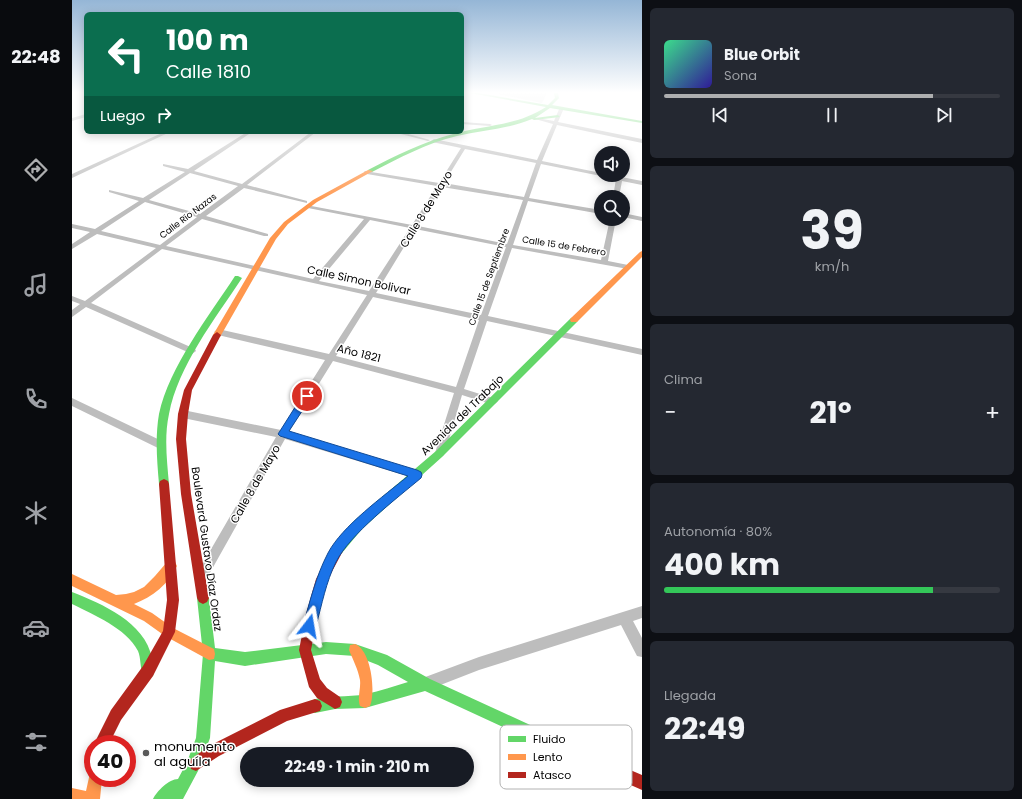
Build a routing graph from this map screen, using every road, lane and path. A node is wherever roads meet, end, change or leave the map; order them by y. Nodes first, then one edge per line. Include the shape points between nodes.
1 (478, 130) edge
2 (552, 130) edge
3 (606, 130) edge
4 (464, 133) edge
5 (164, 134) edge
6 (247, 134) edge
7 (311, 134) edge
8 (404, 134) edge
9 (451, 134) edge
10 (460, 134) edge
11 (431, 140) junction
12 (642, 141) edge
13 (464, 147) junction
14 (539, 162) junction
15 (165, 165) dead end
16 (188, 172) junction
17 (367, 172) junction
18 (594, 174) edge
19 (72, 176) edge
20 (630, 181) edge
21 (642, 183) edge
22 (441, 184) junction
23 (243, 185) junction
24 (111, 191) dead end
25 (526, 199) junction
26 (146, 200) junction
27 (306, 204) junction
28 (594, 211) edge
29 (204, 216) junction
30 (630, 216) edge
31 (368, 218) junction
32 (642, 219) edge
33 (72, 226) edge
34 (612, 226) edge
35 (414, 228) junction
36 (97, 231) junction
37 (266, 235) junction
38 (72, 246) edge
39 (509, 246) junction
40 (162, 247) junction
41 (642, 253) edge
42 (604, 262) junction
43 (628, 267) junction
44 (250, 268) junction
45 (315, 281) junction
46 (372, 294) junction
47 (72, 298) edge
48 (86, 304) junction
49 (72, 314) edge
50 (484, 317) junction
51 (218, 332) junction
52 (562, 334) junction
53 (192, 351) junction
54 (642, 352) edge
55 (331, 358) junction
56 (458, 390) junction
57 (494, 401) junction
58 (72, 402) edge
59 (183, 414) junction
60 (283, 434) junction
61 (161, 444) junction
62 (439, 454) junction
63 (417, 475) junction
64 (171, 566) junction
65 (201, 578) junction
66 (72, 580) edge
67 (72, 598) edge
68 (115, 601) junction
69 (642, 612) edge
70 (624, 618) junction
71 (169, 632) junction
72 (305, 650) junction
73 (355, 650) junction
74 (642, 651) edge
75 (209, 654) junction
76 (148, 672) junction
77 (425, 684) junction
78 (365, 701) junction
79 (335, 702) junction
80 (515, 725) edge
81 (106, 735) edge
82 (193, 766) junction
83 (632, 778) edge
84 (642, 783) edge
85 (94, 787) edge
86 (72, 796) edge
87 (86, 799) edge
88 (92, 799) edge
89 (160, 799) edge
90 (175, 799) edge

1 - 4 main road, Boulevard Gustavo Díaz Ordaz
2 - 14 street, Calle 15 de Septiembre
3 - 12 street
5 - 19 street
6 - 16 street
7 - 23 street, Calle Río Nazas
8 - 11 street
9 - 11 main road, Boulevard Gustavo Díaz Ordaz
10 - 11 main road, Boulevard Gustavo Díaz Ordaz
11 - 13 street
11 - 17 main road, Boulevard Gustavo Díaz Ordaz
11 - 27 main road, Boulevard Gustavo Díaz Ordaz via 363,169
13 - 14 street
13 - 22 street, Calle 8 de Mayo
14 - 18 street
14 - 25 street, Calle 15 de Septiembre
15 - 16 street, Calle 15 de Febrero
16 - 23 street, Calle 15 de Febrero
16 - 26 street
17 - 22 street
17 - 27 main road, Boulevard Gustavo Díaz Ordaz
20 - 21 street
22 - 25 street
22 - 35 street, Calle 8 de Mayo
23 - 27 street, Calle 15 de Febrero
23 - 29 street, Calle Río Nazas
24 - 26 street
25 - 28 street
25 - 39 street, Calle 15 de Septiembre
26 - 29 street
26 - 36 street
27 - 31 street, Calle 15 de Febrero
27 - 37 main road, Boulevard Gustavo Díaz Ordaz via 278,222
27 - 44 main road, Boulevard Gustavo Díaz Ordaz via 286,223
29 - 37 street
29 - 40 street, Calle Río Nazas
30 - 32 street
31 - 35 street, Calle 15 de Febrero
31 - 45 street
33 - 36 street, Calle Simon Bolivar
34 - 42 street
35 - 39 street, Calle 15 de Febrero
35 - 46 street, Calle 8 de Mayo
36 - 38 street
36 - 40 street, Calle Simon Bolivar
37 - 44 main road, Boulevard Gustavo Díaz Ordaz
39 - 42 street, Calle 15 de Febrero
39 - 50 street, Calle 15 de Septiembre
40 - 44 street, Calle Simon Bolivar
40 - 48 street, Calle Río Nazas
41 - 43 main road, Avenida del Trabajo
42 - 43 street, Calle 15 de Febrero
43 - 52 main road, Avenida del Trabajo
44 - 45 street, Calle Simon Bolivar
44 - 51 main road, Boulevard Gustavo Díaz Ordaz
44 - 53 main road, Boulevard Gustavo Díaz Ordaz
45 - 46 street, Calle Simon Bolivar
46 - 50 street, Calle Simon Bolivar
46 - 55 street, Calle 8 de Mayo
47 - 48 street
48 - 49 street, Calle Río Nazas
48 - 53 street
50 - 52 street, Calle Simon Bolivar
50 - 56 street, Calle 15 de Septiembre
51 - 55 street, Año 1821
51 - 59 main road, Boulevard Gustavo Díaz Ordaz via 188,390
52 - 54 street, Calle Simon Bolivar
52 - 57 main road, Avenida del Trabajo
53 - 61 main road, Boulevard Gustavo Díaz Ordaz via 170,392
55 - 56 street, Año 1821
55 - 60 street, Calle 8 de Mayo
56 - 57 street, Año 1821
56 - 62 street, Calle 15 de Septiembre
57 - 62 main road, Avenida del Trabajo
58 - 61 street
59 - 60 street
59 - 65 main road, Boulevard Gustavo Díaz Ordaz via 181,439 186,494
60 - 63 street
60 - 65 street, Calle 8 de Mayo
61 - 64 main road, Boulevard Gustavo Díaz Ordaz
62 - 63 main road, Avenida del Trabajo
63 - 72 main road, Avenida del Trabajo via 358,525 332,556 322,579
64 - 68 main road via 146,595 136,600
64 - 71 main road, Boulevard Gustavo Díaz Ordaz via 173,600
65 - 75 main road, Boulevard Gustavo Díaz Ordaz
66 - 68 main road
67 - 76 main road via 111,617 131,633 144,649
68 - 71 main road via 148,617
69 - 70 street
70 - 74 street
70 - 77 street via 489,659
71 - 75 main road
71 - 76 main road, Boulevard Gustavo Díaz Ordaz
72 - 73 main road
72 - 75 main road via 245,659
72 - 79 main road via 314,682 322,693
73 - 77 main road via 382,660
73 - 78 main road via 368,680
75 - 82 main road, Boulevard Gustavo Díaz Ordaz via 203,738
76 - 81 main road, Boulevard Gustavo Díaz Ordaz via 116,715
77 - 78 main road
77 - 80 main road
78 - 79 main road
79 - 82 main road via 285,716 214,751
82 - 89 main road via 176,786
82 - 90 main road, Boulevard Gustavo Díaz Ordaz
83 - 84 main road
85 - 88 main road
86 - 87 main road

